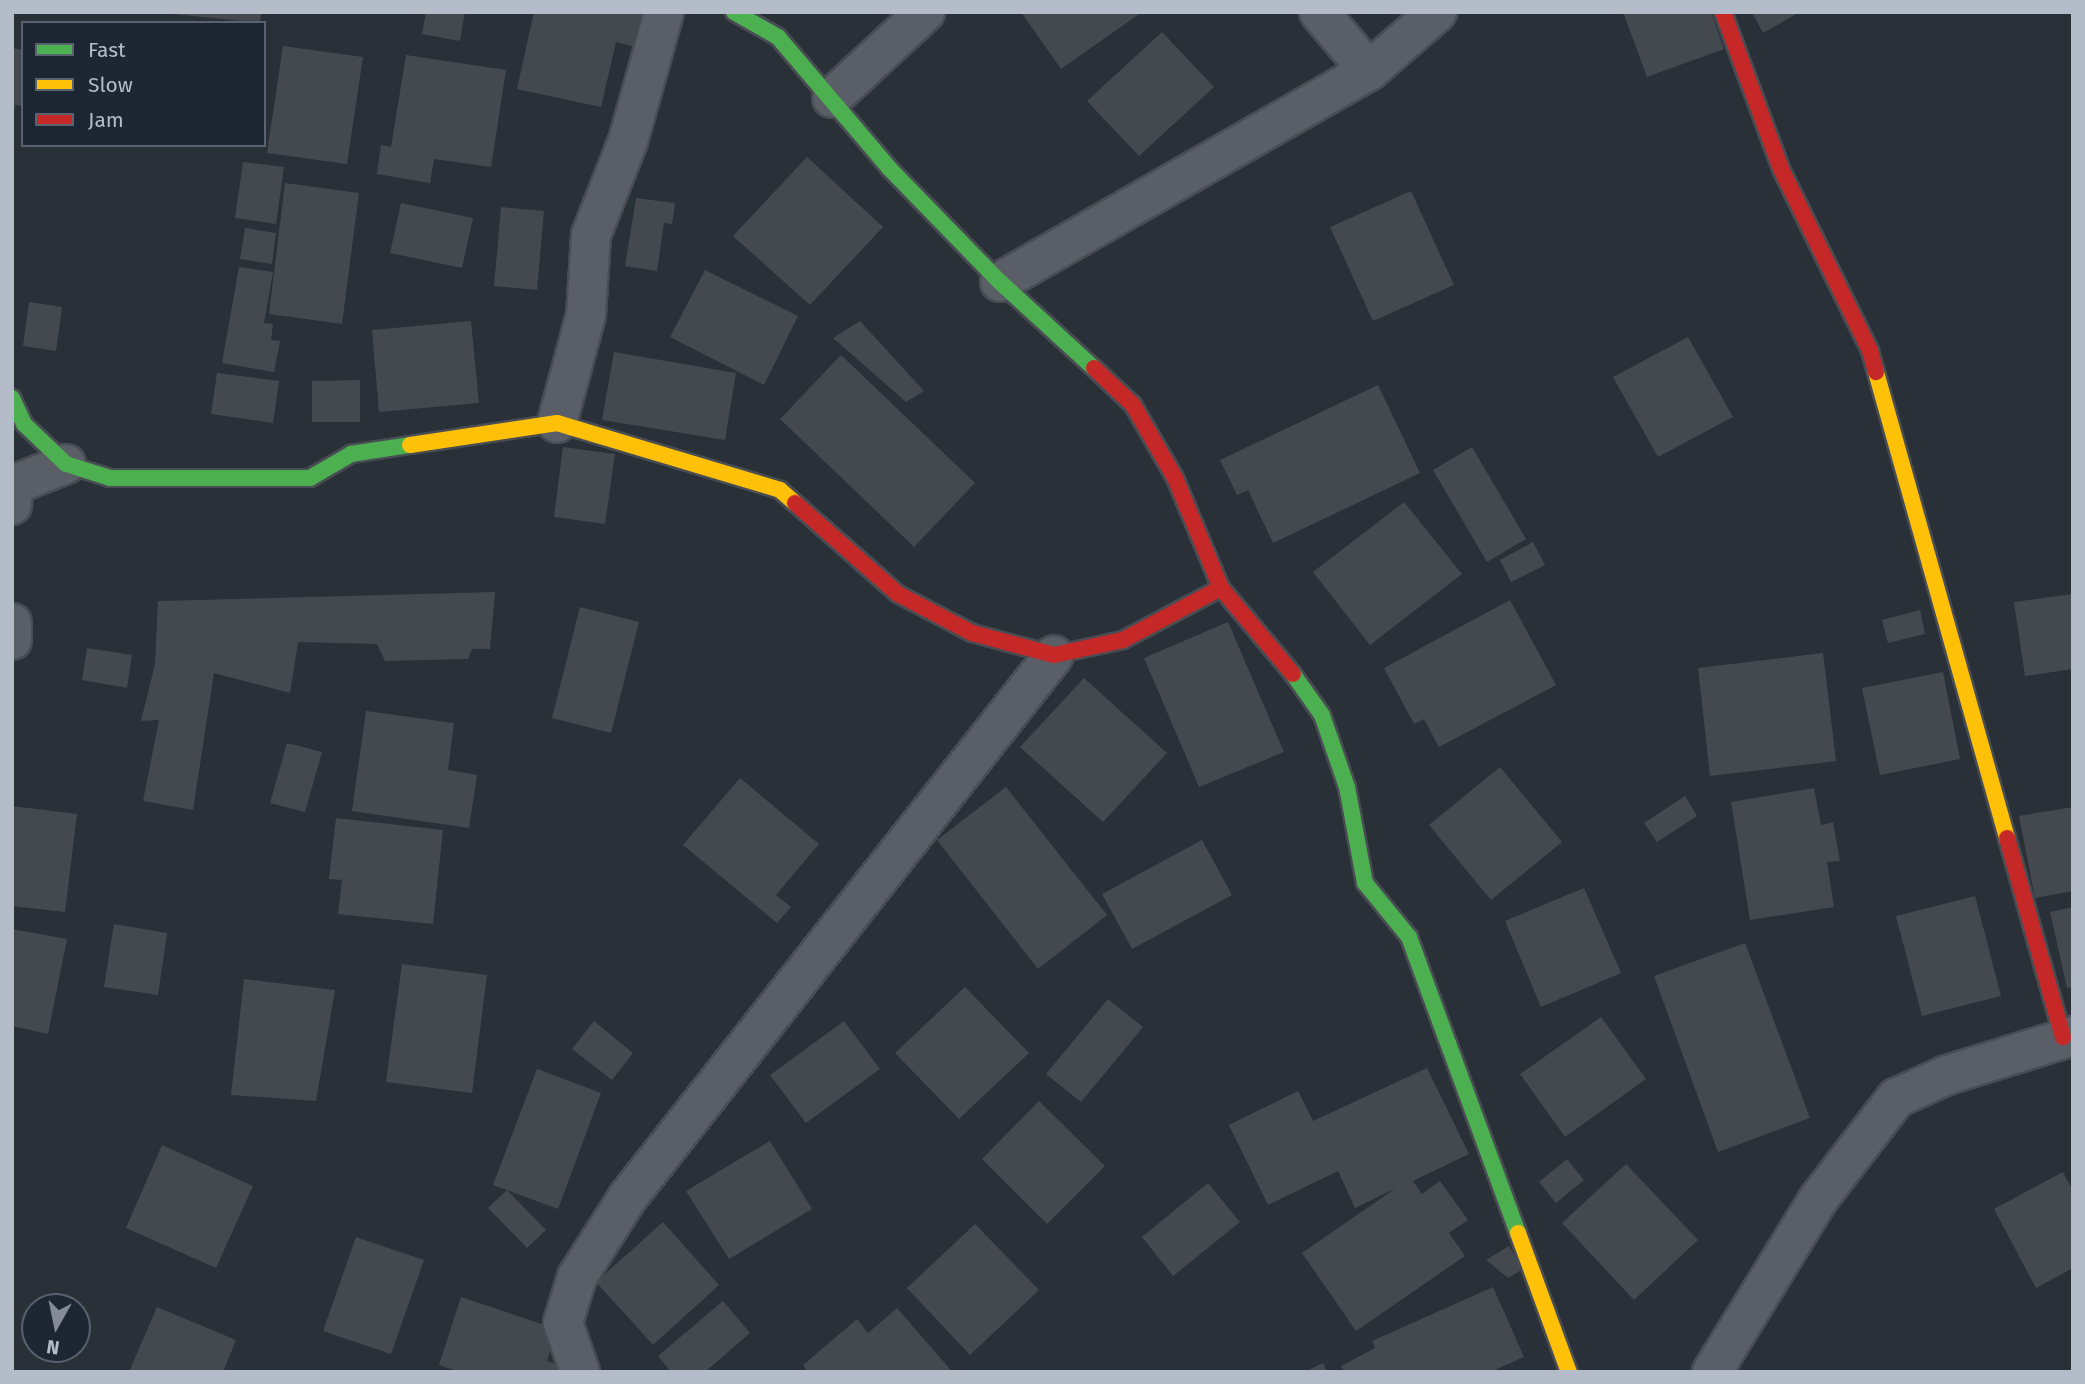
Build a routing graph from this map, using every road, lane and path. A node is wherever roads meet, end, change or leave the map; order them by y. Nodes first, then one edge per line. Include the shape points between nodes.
1 (664, 12) edge
2 (734, 12) edge
3 (925, 12) edge
4 (1319, 12) edge
5 (1437, 12) edge
6 (1723, 12) edge
7 (1369, 71) junction
8 (832, 98) junction
9 (1000, 282) junction
10 (12, 398) edge
11 (557, 423) junction
12 (12, 464) edge
13 (66, 464) junction
14 (12, 505) edge
15 (1221, 588) junction
16 (12, 622) edge
17 (12, 640) edge
18 (1054, 655) junction
19 (2068, 1036) edge
20 (580, 1372) edge
21 (1569, 1372) edge
22 (1712, 1372) edge

1 - 11 street via 628,141 591,235 586,315
2 - 8 street via 778,37
3 - 8 street
4 - 7 street
5 - 7 street
6 - 19 street via 1781,169 1870,351
7 - 9 street
8 - 9 street via 889,169
9 - 15 street via 1133,405 1175,478
10 - 13 street via 24,424
11 - 13 street via 351,454 310,478 110,478
11 - 18 street via 780,490 898,593 972,633
12 - 13 street
13 - 14 street via 13,485
15 - 18 street via 1123,640
15 - 21 street via 1283,660 1322,715 1347,787 1365,883 1409,937
16 - 17 street
18 - 20 street via 628,1198 577,1277 563,1323
19 - 22 street via 1947,1075 1896,1098 1817,1201

